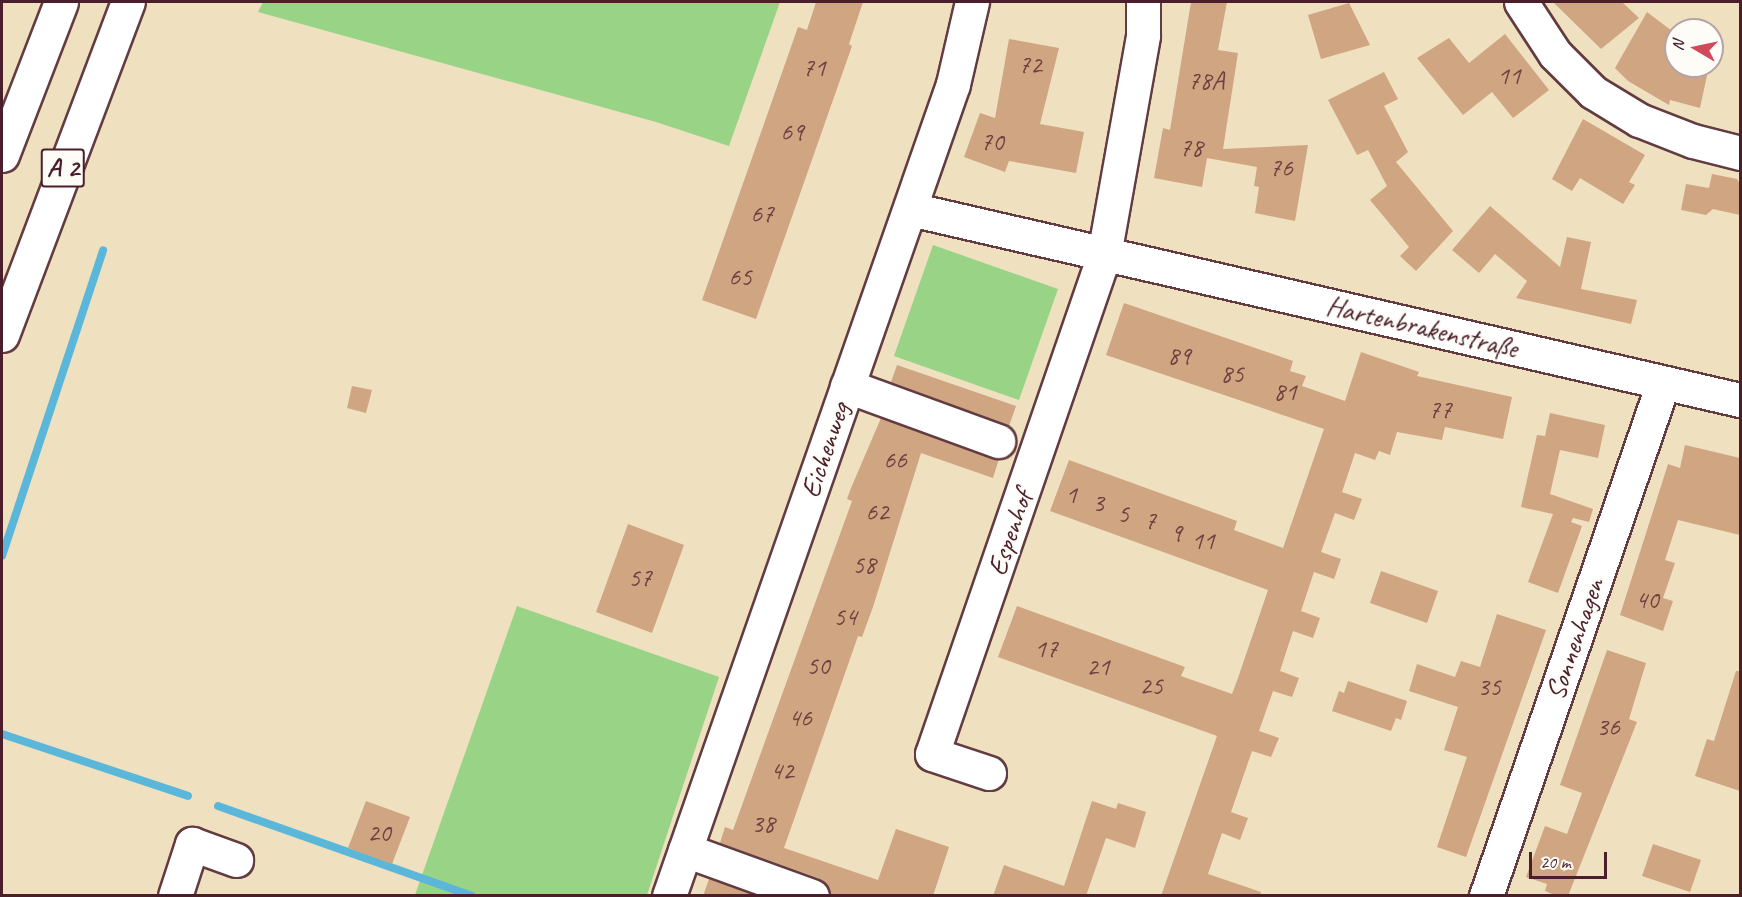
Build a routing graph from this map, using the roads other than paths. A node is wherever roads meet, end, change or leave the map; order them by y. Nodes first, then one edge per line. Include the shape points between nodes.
1 (61, 2) edge
2 (128, 2) edge
3 (972, 2) edge
4 (1143, 2) edge
5 (1521, 2) edge
6 (1740, 153) edge
7 (2, 155) edge
8 (909, 209) junction
9 (1104, 255) junction
10 (2, 335) edge
11 (1664, 383) junction
12 (847, 386) junction
13 (1740, 400) edge
14 (998, 441) dead end
15 (989, 773) dead end
16 (685, 850) junction
17 (236, 860) dead end
18 (175, 896) edge
19 (669, 896) edge
20 (812, 896) edge
21 (1486, 896) edge

1 - 7 main road, A 2
2 - 10 main road, A 2
3 - 8 main road, Eichenweg via 953,84
4 - 9 main road via 1143,34
5 - 6 main road via 1555,54 1593,92 1639,120 1693,141
8 - 9 main road, Hartenbrakenstraße
8 - 12 main road, Eichenweg
9 - 11 main road, Hartenbrakenstraße
9 - 15 main road, Espenhof via 932,754
11 - 13 main road, Hartenbrakenstraße
11 - 21 main road, Sonnenhagen
12 - 14 main road
12 - 16 main road, Eichenweg
16 - 19 main road, Eichenweg
16 - 20 main road
17 - 18 main road via 192,844

